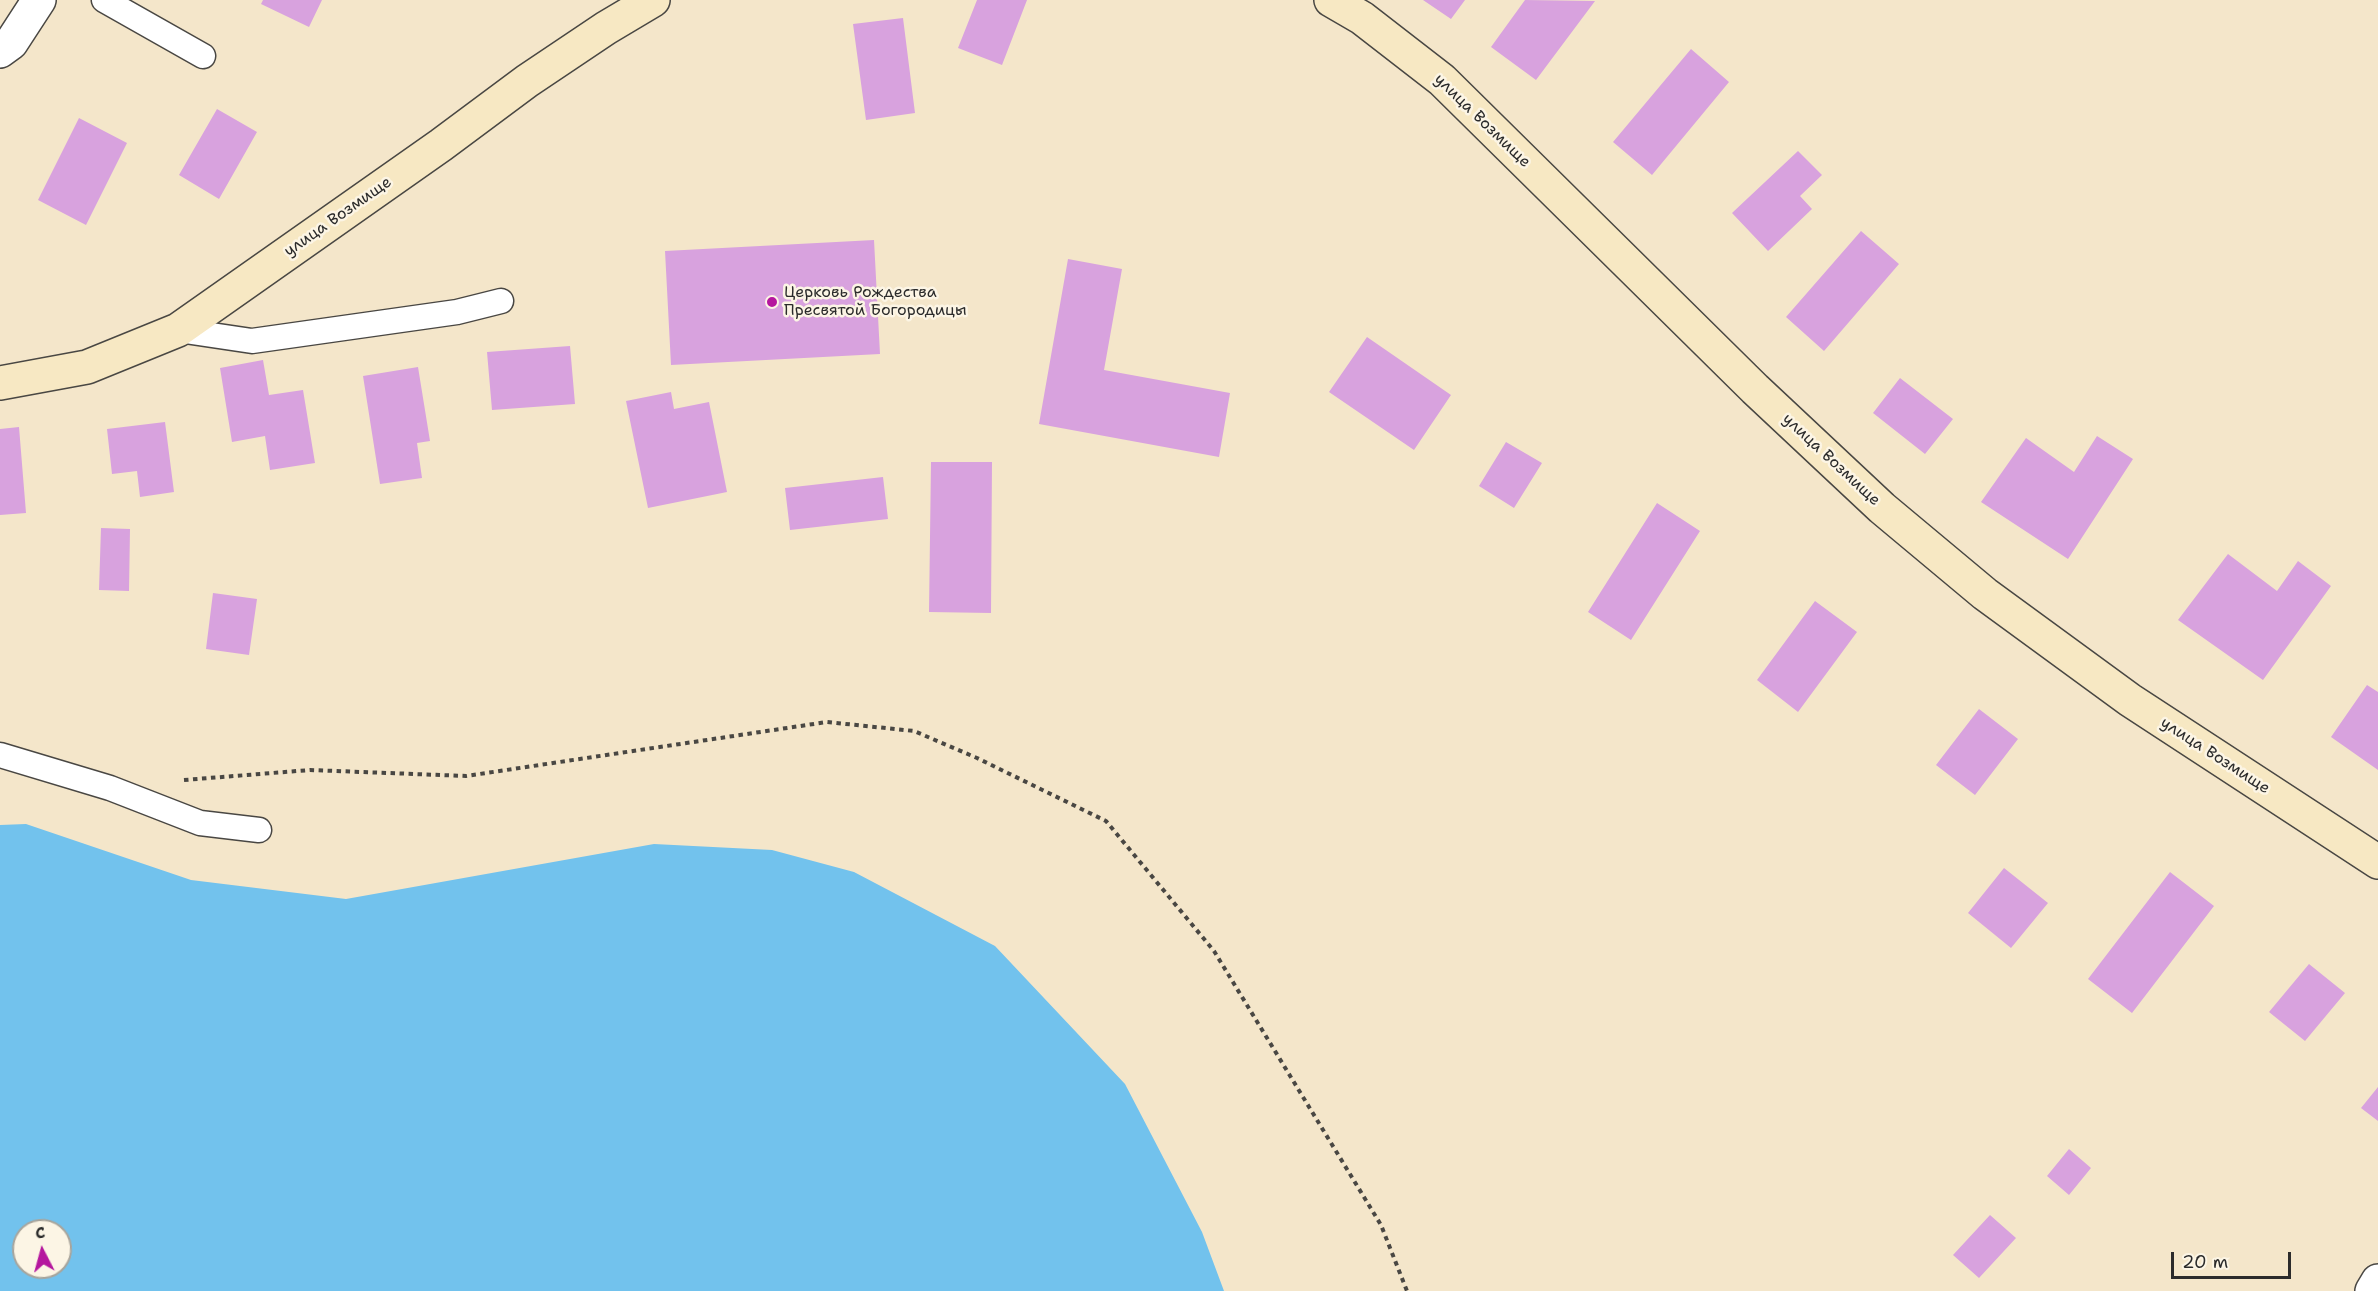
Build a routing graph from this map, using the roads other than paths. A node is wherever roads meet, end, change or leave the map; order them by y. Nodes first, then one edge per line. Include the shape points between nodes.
1 (39, 0) edge
2 (104, 0) edge
3 (653, 0) edge
4 (1331, 0) edge
5 (0, 51) edge
6 (203, 56) dead end
7 (501, 301) dead end
8 (178, 330) junction
9 (0, 383) edge
10 (0, 755) edge
11 (259, 830) dead end
12 (2378, 862) edge
13 (2378, 1281) edge
14 (2372, 1291) edge

1 - 5 street via 11,43
2 - 6 lane
3 - 8 main road, улица Возмище via 527,81
4 - 12 main road, улица Возмище via 1362,18 1442,80 1755,389 1882,508 1985,594 2130,700
7 - 8 lane via 458,312 252,341
8 - 9 main road, улица Возмище via 87,368
10 - 11 lane via 110,788 200,823
13 - 14 street

